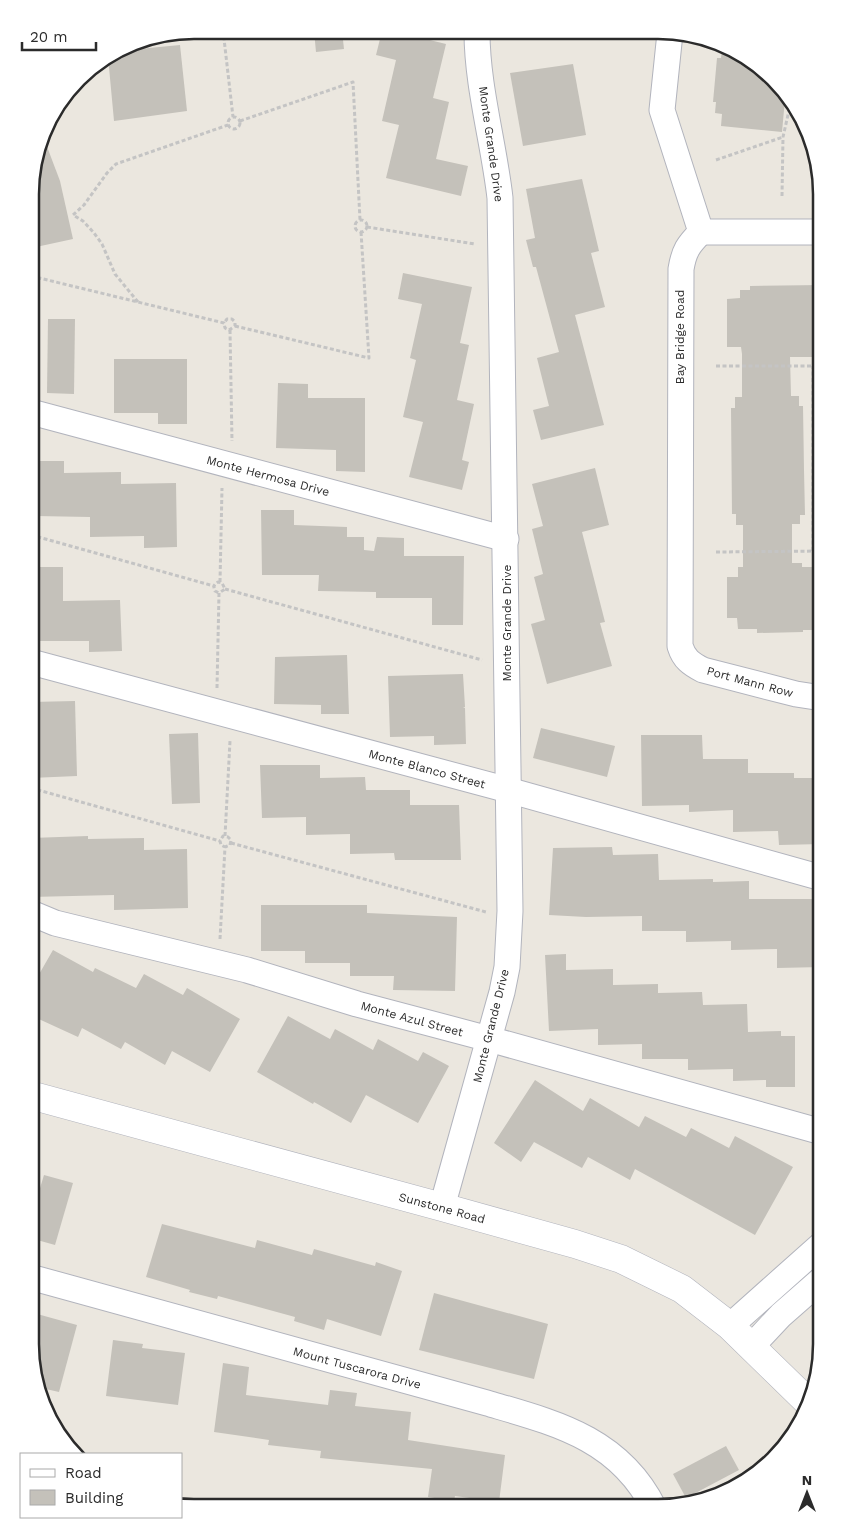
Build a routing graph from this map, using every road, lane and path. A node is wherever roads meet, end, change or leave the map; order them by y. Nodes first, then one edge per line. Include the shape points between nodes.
1 (224, 39) edge
2 (477, 39) edge
3 (669, 39) edge
4 (789, 111) edge
5 (233, 117) junction
6 (240, 121) junction
7 (228, 125) junction
8 (783, 137) junction
9 (716, 160) dead end
10 (782, 196) dead end
11 (360, 220) junction
12 (367, 227) junction
13 (361, 232) junction
14 (701, 232) junction
15 (813, 232) edge
16 (459, 241) dead end
17 (39, 278) edge
18 (138, 302) junction
19 (224, 323) junction
20 (235, 326) junction
21 (230, 330) junction
22 (716, 366) dead end
23 (813, 366) joint
24 (39, 414) edge
25 (232, 430) dead end
26 (222, 502) dead end
27 (39, 537) edge
28 (506, 539) junction
29 (813, 551) joint
30 (716, 552) dead end
31 (220, 582) junction
32 (214, 586) junction
33 (225, 589) junction
34 (219, 593) junction
35 (683, 655) joint
36 (39, 664) edge
37 (507, 667) junction
38 (218, 677) dead end
39 (813, 697) edge
40 (230, 756) dead end
41 (39, 790) edge
42 (508, 790) junction
43 (225, 836) junction
44 (220, 841) junction
45 (231, 843) junction
46 (225, 847) junction
47 (813, 875) edge
48 (39, 917) edge
49 (510, 918) junction
50 (220, 928) dead end
51 (490, 1039) junction
52 (39, 1097) edge
53 (813, 1129) edge
54 (442, 1207) junction
55 (813, 1252) edge
56 (39, 1279) edge
57 (813, 1287) edge
58 (730, 1326) junction
59 (751, 1347) junction
60 (804, 1398) edge
61 (648, 1499) edge

1 - 5 path
2 - 28 street, Monte Grande Drive via 500,198
3 - 14 street via 662,110
4 - 8 path
5 - 6 path
5 - 7 path
6 - 7 path via 236,128
6 - 11 path via 353,82
7 - 18 path via 116,164 84,205 72,215 94,233 115,274
8 - 9 path
8 - 10 path
11 - 12 path via 366,222
11 - 13 path via 355,226
12 - 13 path
12 - 16 path
13 - 20 path via 369,358
14 - 15 street
14 - 35 street, Bay Bridge Road via 687,247 681,269 679,636
17 - 18 path
18 - 19 path
19 - 20 path via 232,319
19 - 21 path
20 - 21 path
21 - 25 path
22 - 23 path
23 - 29 path
24 - 28 street, Monte Hermosa Drive
26 - 31 path
27 - 32 path
28 - 37 street, Monte Grande Drive
29 - 30 path
31 - 32 path
31 - 33 path
32 - 34 path
33 - 34 path
33 - 37 path
34 - 38 path
35 - 39 street, Port Mann Row via 703,670
36 - 42 street, Monte Blanco Street
37 - 42 street, Monte Grande Drive
40 - 43 path
41 - 44 path
42 - 47 street, Monte Blanco Street
42 - 49 street, Monte Grande Drive
43 - 44 path
43 - 45 path
44 - 46 path
45 - 46 path
45 - 49 path
46 - 50 path
48 - 51 street, Monte Azul Street via 247,970 357,1004
49 - 51 street, Monte Grande Drive via 507,967
51 - 53 street, Monte Azul Street
51 - 54 street, Monte Grande Drive
52 - 54 street, Sunstone Road
54 - 58 street, Sunstone Road via 621,1259 682,1290
55 - 58 street
56 - 61 street, Mount Tuscarora Drive via 550,1422 587,1438 614,1458 633,1476
57 - 59 street
58 - 59 street, Sunstone Road
59 - 60 street, Sunstone Road

